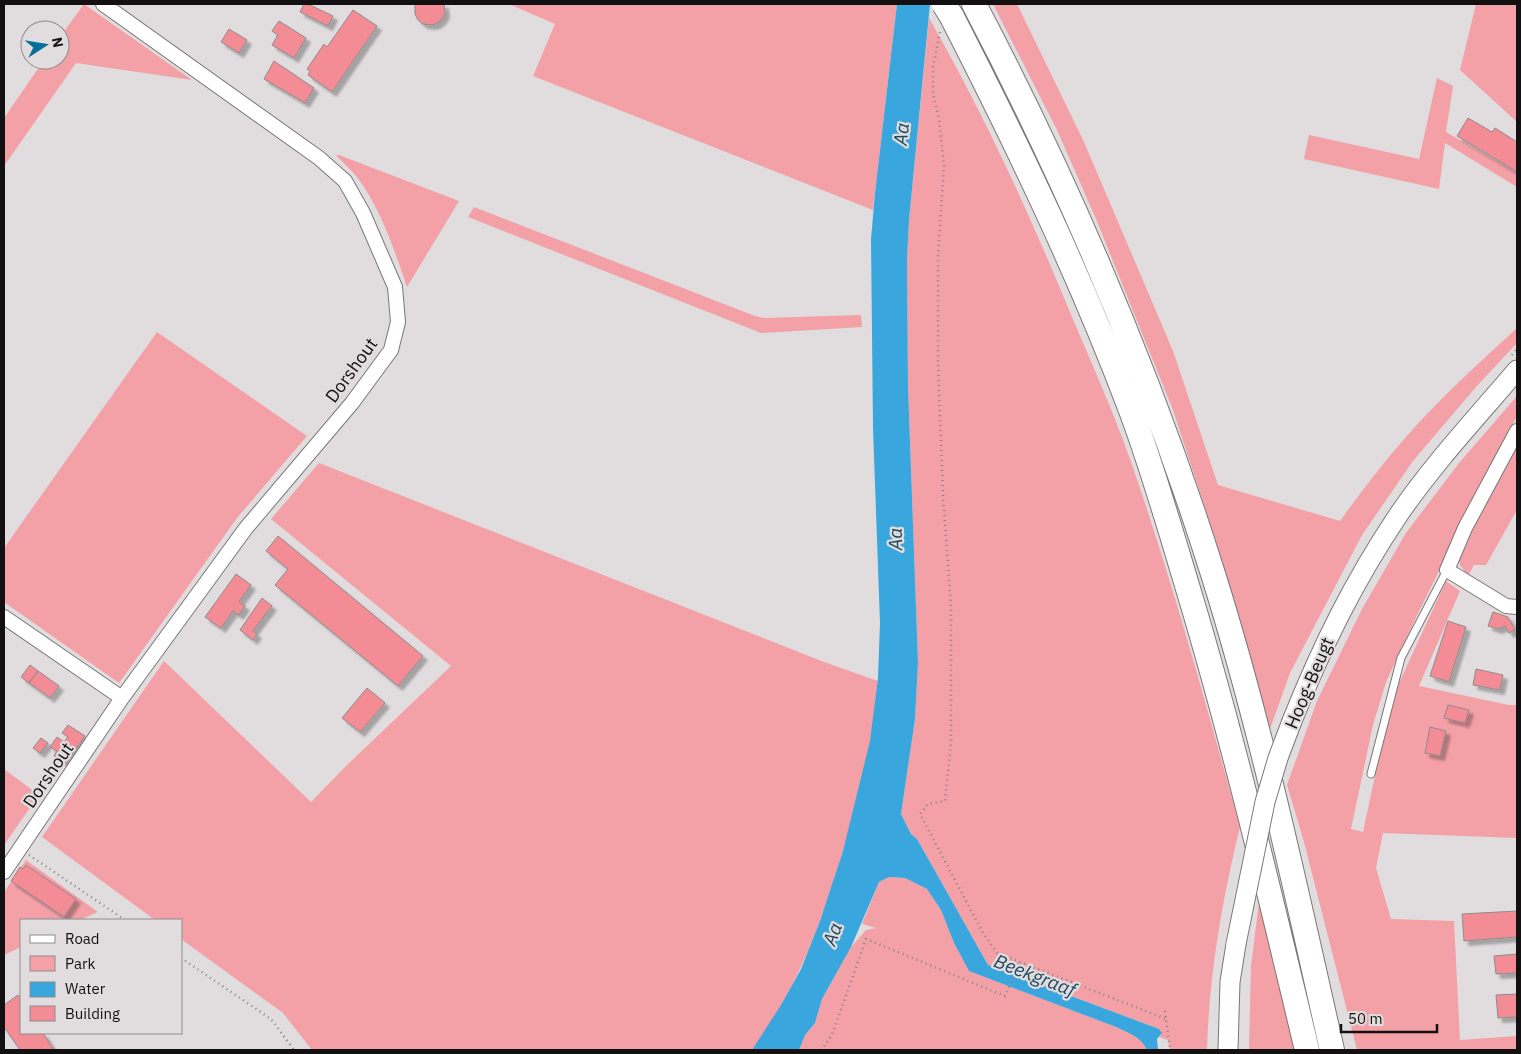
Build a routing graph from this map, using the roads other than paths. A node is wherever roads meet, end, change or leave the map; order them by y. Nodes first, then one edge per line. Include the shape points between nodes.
1 (103, 4) edge
2 (974, 4) edge
3 (945, 16) edge
4 (1517, 370) edge
5 (1517, 431) edge
6 (1447, 570) junction
7 (1517, 607) edge
8 (4, 617) edge
9 (122, 698) junction
10 (1371, 774) dead end
11 (4, 872) edge
12 (1228, 1050) edge
13 (1306, 1050) edge
14 (1332, 1050) edge

1 - 9 street, Dorshout via 319,158 345,181 363,213 395,287 398,322 392,350 352,403 246,528
2 - 14 highway via 1067,192 1123,322 1177,465 1213,575 1259,740
3 - 13 highway via 1002,115 1092,313 1132,414 1216,682
4 - 12 street, Hoog-Beugt, bridge via 1468,425 1399,514 1330,630 1292,720 1266,802 1230,982
5 - 6 street via 1465,528
6 - 7 street via 1506,606
6 - 10 lane via 1401,658
8 - 9 street
9 - 11 street, Dorshout

